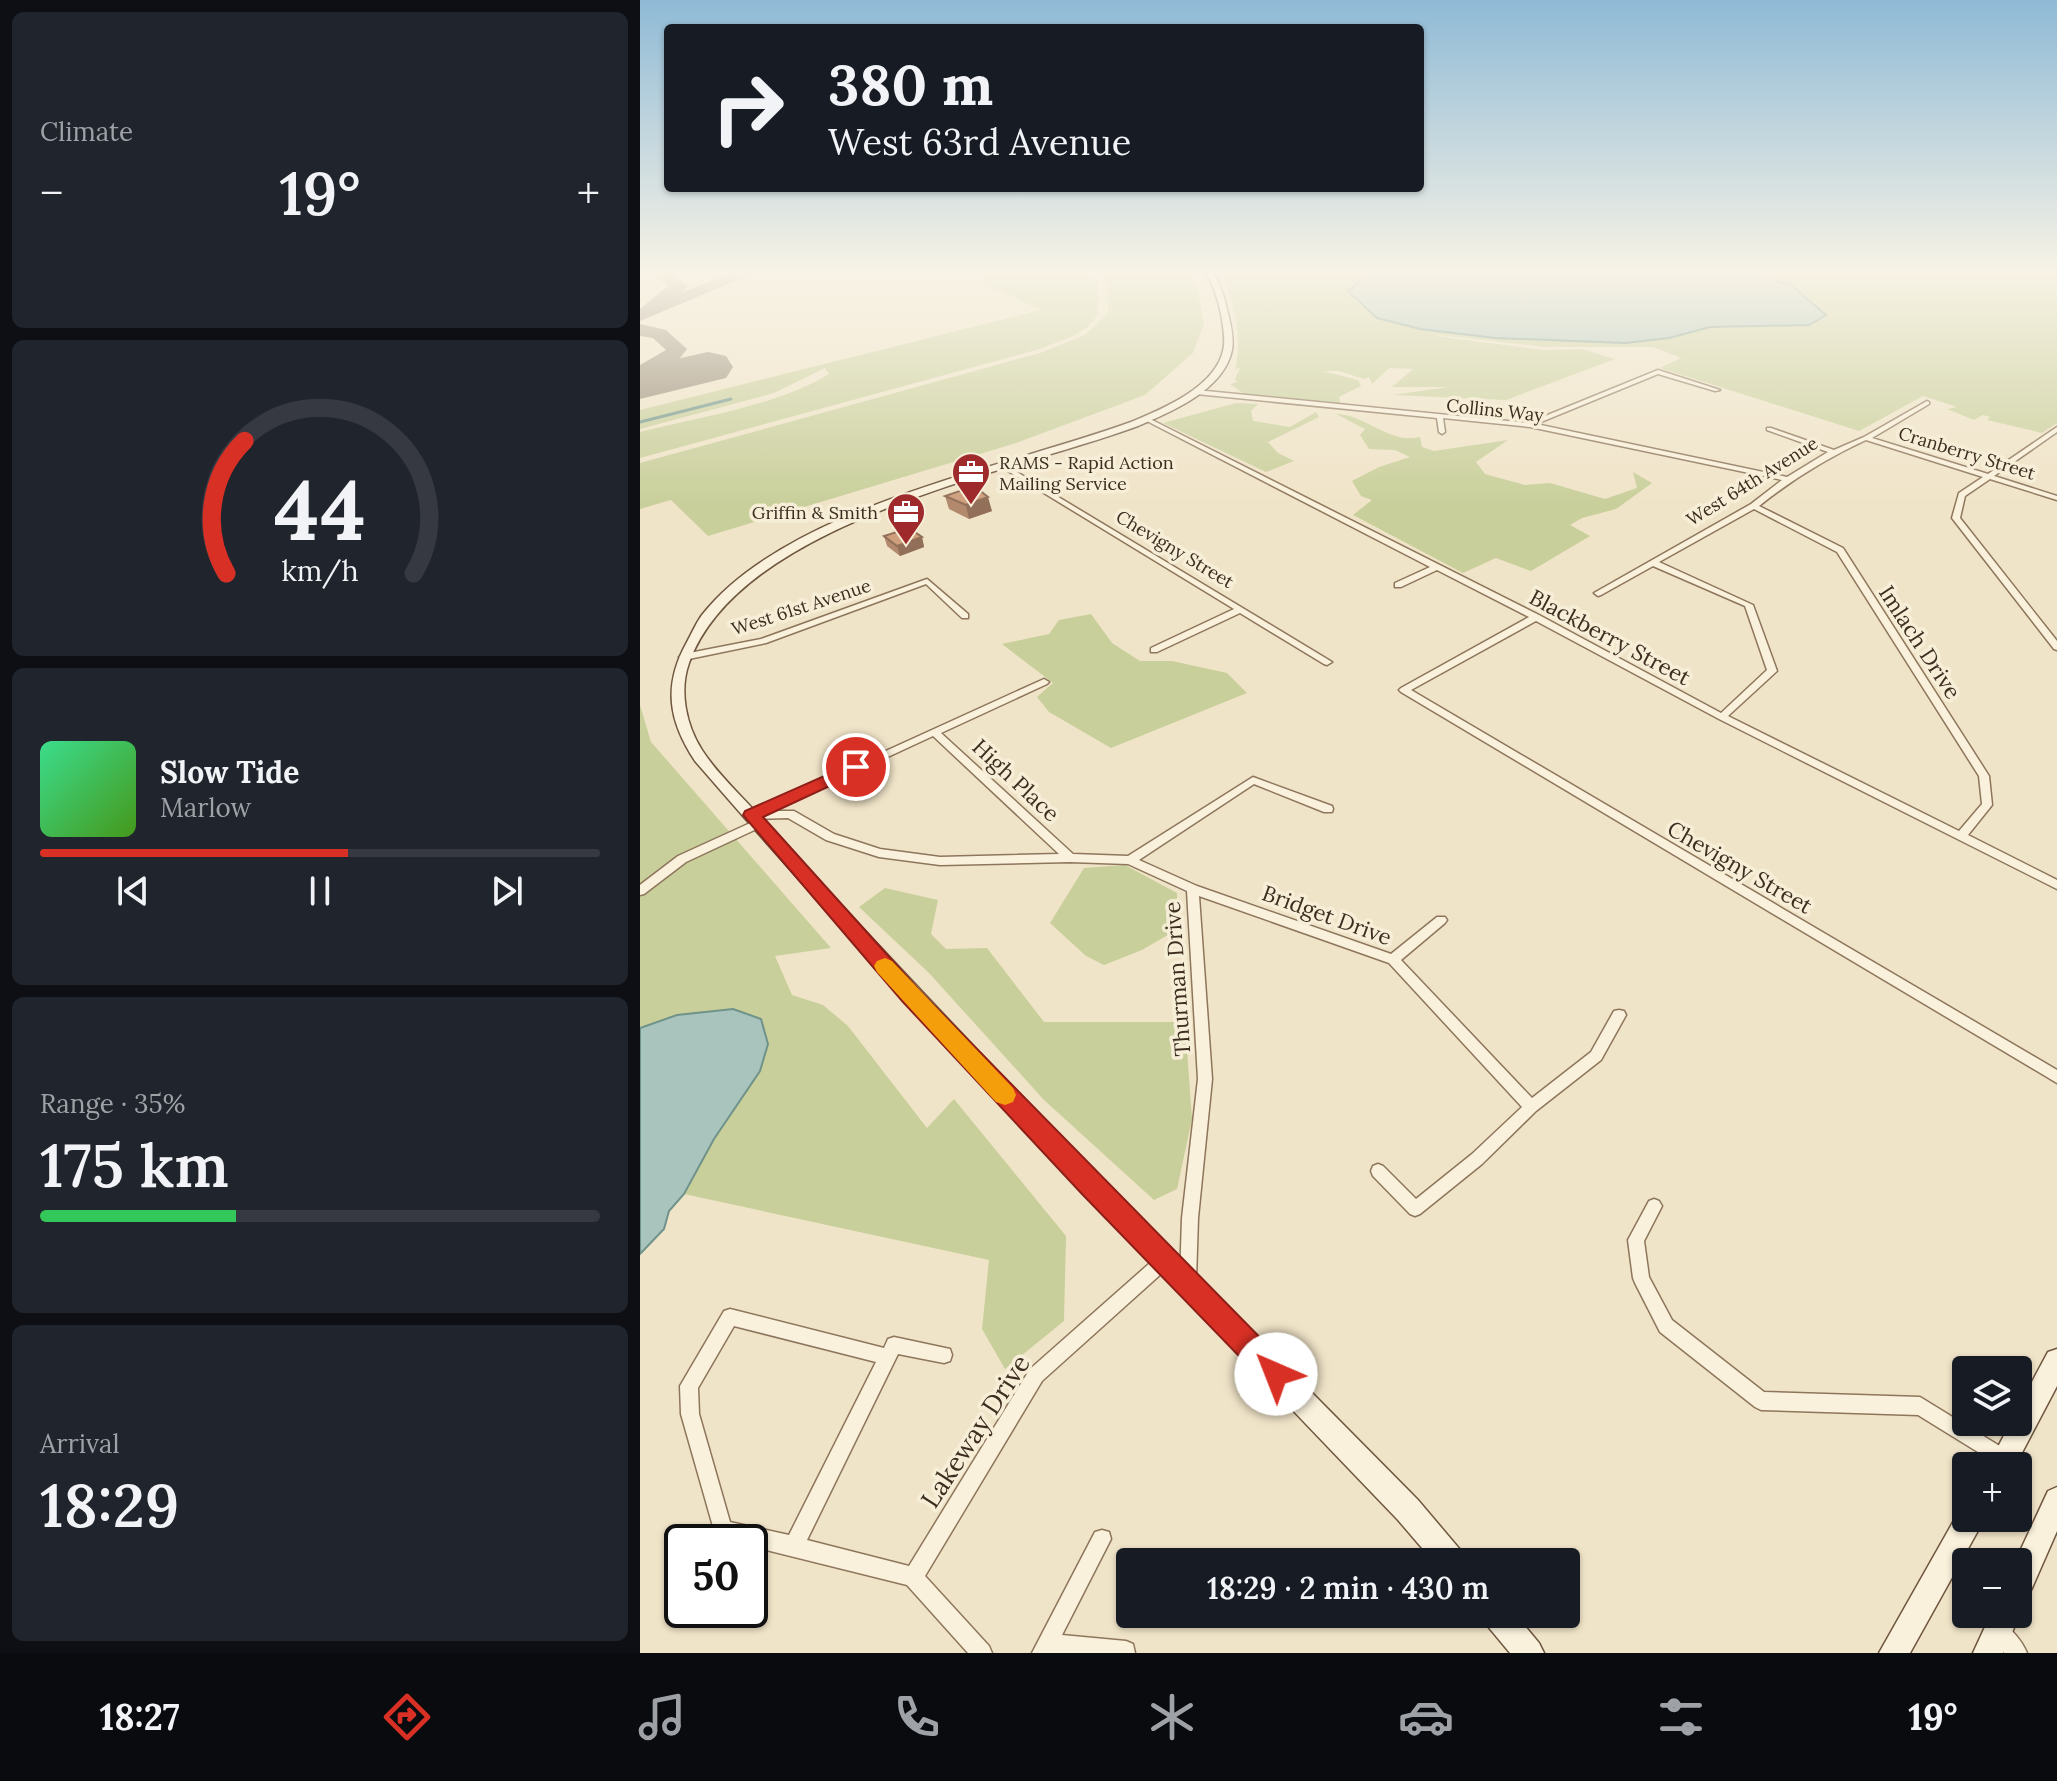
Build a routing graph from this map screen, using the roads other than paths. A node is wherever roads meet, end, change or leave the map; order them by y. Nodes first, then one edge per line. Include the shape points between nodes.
1 (1228, 350) edge
2 (1717, 390) dead end
3 (1196, 392) junction
4 (1927, 403) dead end
5 (1440, 418) junction
6 (1146, 419) junction
7 (1530, 425) junction
8 (1769, 429) dead end
9 (2057, 429) edge
10 (1442, 432) dead end
11 (1866, 438) junction
12 (1834, 452) junction
13 (1005, 467) junction
14 (1988, 475) junction
15 (1788, 479) junction
16 (2057, 498) edge
17 (1754, 506) junction
18 (1653, 563) junction
19 (1437, 567) junction
20 (1398, 585) dead end
21 (1598, 593) dead end
22 (1240, 610) junction
23 (965, 616) dead end
24 (1536, 617) junction
25 (2057, 647) edge
26 (1154, 650) dead end
27 (684, 657) junction
28 (1327, 662) dead end
29 (1044, 682) dead end
30 (1722, 717) junction
31 (934, 732) junction
32 (1328, 809) dead end
33 (755, 819) junction
34 (1961, 836) junction
35 (1070, 858) junction
36 (1130, 860) junction
37 (2057, 885) edge
38 (1193, 889) junction
39 (640, 891) edge
40 (1441, 920) dead end
41 (1393, 960) junction
42 (1619, 1015) dead end
43 (2057, 1077) edge
44 (1531, 1107) junction
45 (1378, 1171) dead end
46 (1654, 1206) dead end
47 (1165, 1260) junction
48 (1187, 1282) junction
49 (944, 1355) dead end
50 (888, 1357) junction
51 (2057, 1361) edge
52 (1988, 1452) edge
53 (2008, 1452) edge
54 (2057, 1500) edge
55 (1963, 1532) edge
56 (1102, 1539) dead end
57 (794, 1546) junction
58 (1440, 1548) edge
59 (2032, 1556) edge
60 (913, 1577) junction
61 (1508, 1628) edge
62 (1044, 1648) edge
63 (1126, 1651) dead end
64 (982, 1653) edge
65 (1529, 1653) edge
66 (1894, 1653) edge

1 - 3 main road
2 - 7 street via 1658,372
3 - 5 street, Collins Way
3 - 6 main road
4 - 11 street, West 64th Avenue
5 - 7 street, Collins Way
5 - 10 street
6 - 13 main road
6 - 19 street, Blackberry Street
7 - 15 street, Collins Way
8 - 12 street
9 - 14 street
11 - 12 street, West 64th Avenue
11 - 14 street, Cranberry Street
12 - 15 street, West 64th Avenue
13 - 22 street, Chevigny Street
13 - 27 main road via 863,515 792,548 723,600
14 - 16 street, Cranberry Street
14 - 25 street via 1962,495 1956,518
15 - 17 street, West 64th Avenue
17 - 18 street, West 64th Avenue
17 - 34 street, Imlach Drive via 1840,550 1984,776 1987,805
18 - 21 street, West 64th Avenue
18 - 30 street via 1749,605 1772,671
19 - 20 street
19 - 24 street, Blackberry Street
22 - 26 street
22 - 28 street, Chevigny Street
23 - 27 street, West 61st Avenue via 927,581 763,641
24 - 30 street, Blackberry Street
24 - 43 street, Chevigny Street via 1404,690
27 - 33 main road via 678,694 684,730 700,758
29 - 31 street
30 - 34 street, Blackberry Street
31 - 33 street
31 - 35 street, High Place
32 - 36 street via 1253,780
33 - 35 street, Thurman Drive via 790,814 830,837 879,853 940,861
33 - 39 street via 682,859
33 - 47 main road via 911,996
34 - 37 street, Blackberry Street
35 - 36 street, Thurman Drive
36 - 38 street, Thurman Drive
38 - 41 street, Bridget Drive
38 - 48 street, Thurman Drive via 1205,1079
40 - 41 street
41 - 44 street, Bridget Drive
42 - 44 street via 1596,1056
44 - 45 street via 1415,1209
46 - 52 street via 1636,1240 1641,1278 1666,1326 1761,1401 1920,1406
47 - 48 main road
47 - 60 street, Lakeway Drive via 1036,1375
48 - 58 main road
49 - 50 street via 894,1345
50 - 57 street
50 - 57 street via 730,1317 689,1386 690,1414 723,1530
51 - 53 main road
54 - 59 main road
55 - 66 main road
56 - 62 street
57 - 60 street
60 - 64 street
61 - 65 main road
62 - 63 street

